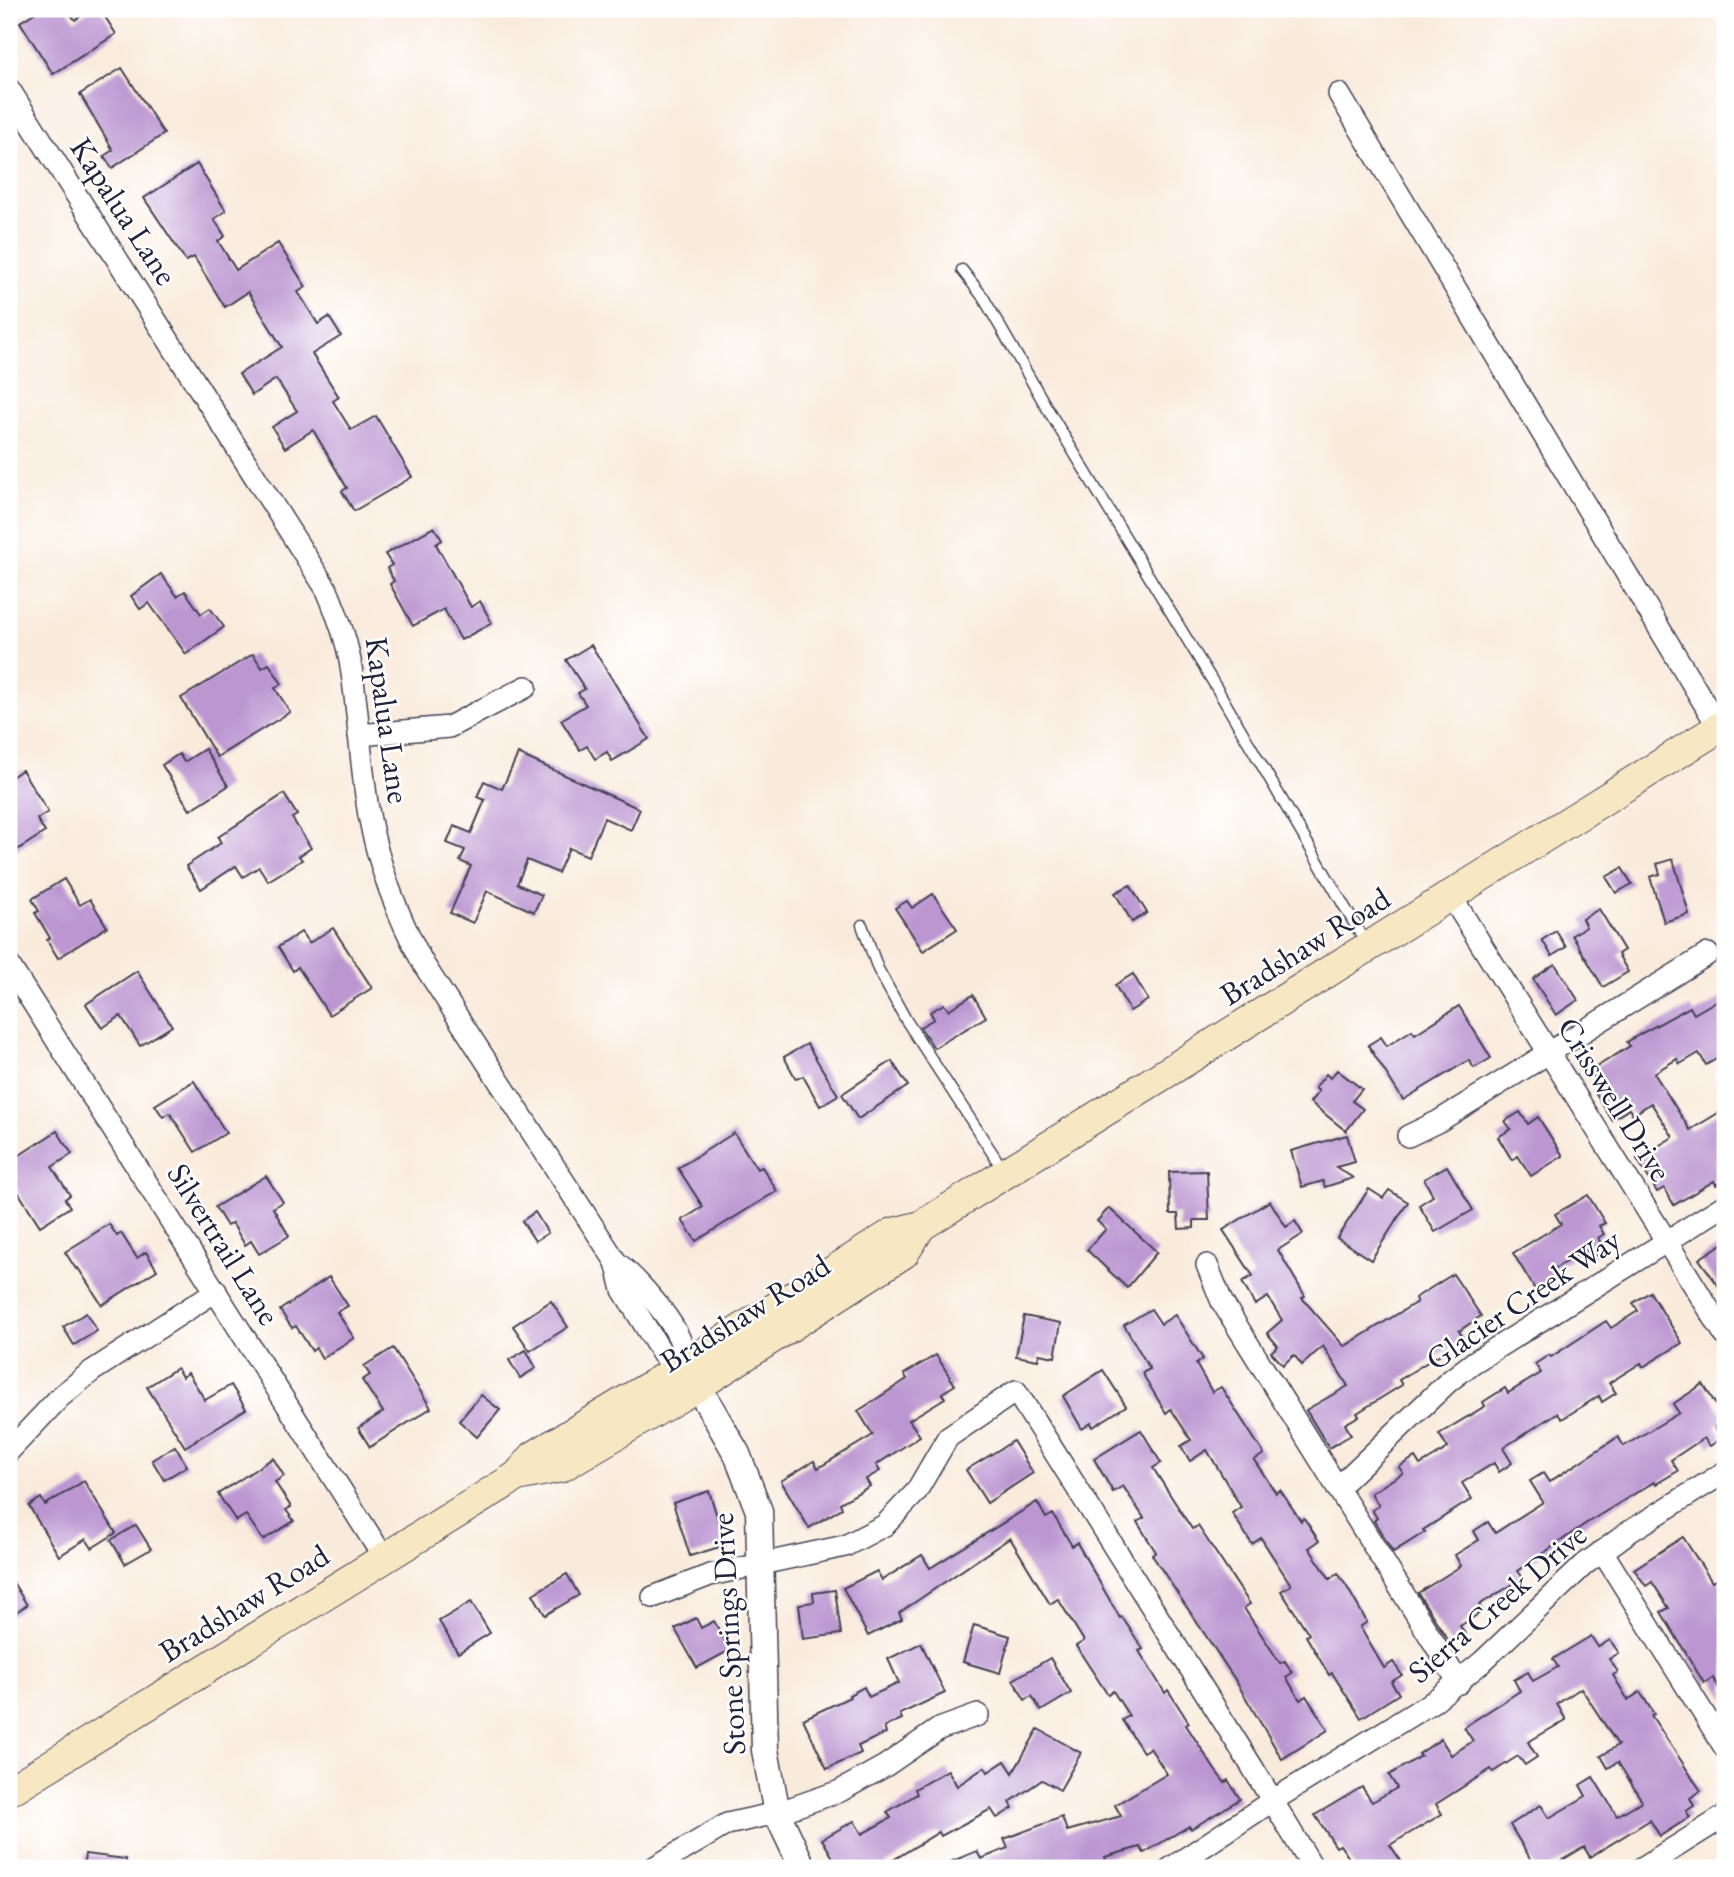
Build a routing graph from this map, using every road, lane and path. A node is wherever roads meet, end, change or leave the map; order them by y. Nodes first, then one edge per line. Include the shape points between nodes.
1 (9, 89) edge
2 (1339, 94) dead end
3 (962, 270) dead end
4 (526, 687) dead end
5 (1722, 726) edge
6 (359, 735) junction
7 (1451, 896) junction
8 (863, 925) dead end
9 (1368, 947) junction
10 (1708, 954) dead end
11 (9, 965) edge
12 (1549, 1053) junction
13 (1408, 1136) dead end
14 (1005, 1174) junction
15 (1725, 1205) edge
16 (1667, 1242) junction
17 (1207, 1265) dead end
18 (216, 1291) junction
19 (1725, 1335) edge
20 (692, 1375) junction
21 (9, 1451) edge
22 (1725, 1472) edge
23 (1337, 1488) junction
24 (1602, 1551) junction
25 (384, 1558) junction
26 (761, 1565) junction
27 (653, 1597) dead end
28 (1459, 1683) junction
29 (978, 1715) dead end
30 (1725, 1748) edge
31 (9, 1791) edge
32 (1272, 1801) junction
33 (777, 1812) junction
34 (1725, 1816) edge
35 (653, 1868) edge
36 (803, 1868) edge
37 (1171, 1868) edge
38 (1313, 1868) edge
39 (1642, 1868) edge

1 - 6 street, Kapalua Lane via 327,590 350,660
2 - 5 street
3 - 9 lane via 983,297
4 - 6 street via 449,727
5 - 7 main road, Bradshaw Road
6 - 20 street, Kapalua Lane via 379,862 401,922 424,965 616,1262 623,1290 663,1355
7 - 9 main road, Bradshaw Road
7 - 12 street, Crisswell Drive
8 - 14 lane via 878,969 906,1020
9 - 14 main road, Bradshaw Road
10 - 12 street
11 - 18 street, Silvertrail Lane
12 - 13 street
12 - 16 street, Crisswell Drive
14 - 20 main road, Bradshaw Road via 921,1226 893,1234
15 - 16 street, Glacier Creek Way
16 - 19 street, Crisswell Drive
16 - 23 street, Glacier Creek Way via 1474,1362
17 - 23 street via 1222,1302
18 - 21 street via 92,1371
18 - 25 street, Silvertrail Lane
20 - 25 main road, Bradshaw Road via 534,1457 517,1476
20 - 26 street, Stone Springs Drive via 737,1454 759,1511
22 - 24 street, Sierra Creek Drive
23 - 28 street
24 - 28 street, Sierra Creek Drive
24 - 30 street
25 - 31 main road, Bradshaw Road
26 - 27 street via 710,1575
26 - 32 street via 845,1546 885,1525 916,1492 947,1437 1016,1391
26 - 33 street, Stone Springs Drive via 765,1750
28 - 32 street, Sierra Creek Drive
29 - 33 street via 939,1729 840,1791
32 - 37 street, Sierra Creek Drive
32 - 38 street
33 - 35 street via 727,1824
33 - 36 street, Stone Springs Drive
34 - 39 street

